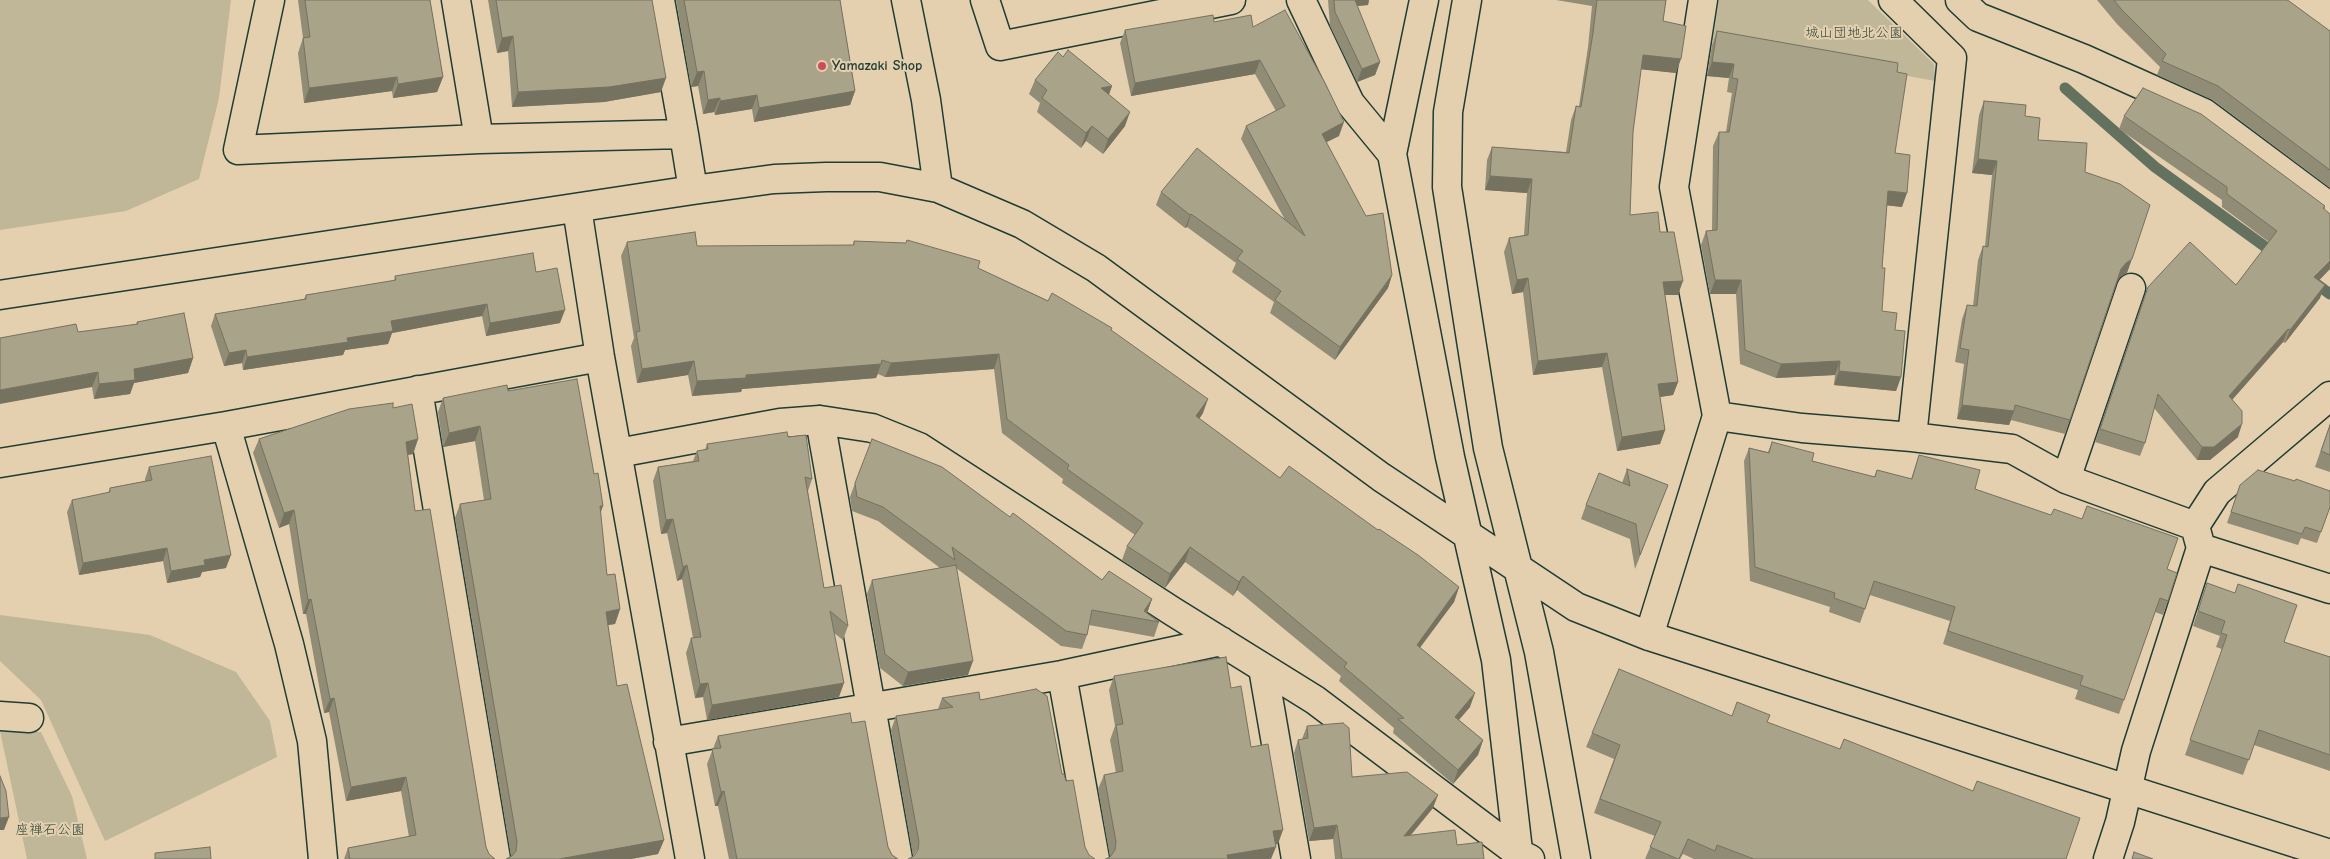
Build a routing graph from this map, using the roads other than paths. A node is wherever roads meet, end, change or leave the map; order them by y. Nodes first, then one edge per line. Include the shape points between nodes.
1 (270, 0) edge
2 (456, 0) edge
3 (660, 0) edge
4 (906, 0) edge
5 (985, 0) edge
6 (1231, 0) edge
7 (1301, 0) edge
8 (1424, 0) edge
9 (1467, 0) edge
10 (1703, 0) edge
11 (1893, 0) edge
12 (1960, 0) edge
13 (684, 134) junction
14 (479, 139) junction
15 (1392, 154) junction
16 (938, 188) junction
17 (692, 190) junction
18 (577, 208) junction
19 (2330, 208) edge
20 (2131, 288) dead end
21 (0, 295) edge
22 (600, 357) junction
23 (418, 390) junction
24 (2330, 396) edge
25 (1717, 416) junction
26 (820, 420) junction
27 (226, 426) junction
28 (1912, 437) junction
29 (618, 452) junction
30 (0, 463) edge
31 (2066, 479) junction
32 (1467, 534) junction
33 (2198, 537) junction
34 (1518, 570) junction
35 (2330, 589) edge
36 (1649, 636) junction
37 (1221, 642) junction
38 (1263, 668) junction
39 (1062, 675) junction
40 (872, 708) junction
41 (0, 716) edge
42 (29, 718) dead end
43 (668, 742) junction
44 (2128, 789) junction
45 (2330, 854) edge
46 (1522, 857) edge
47 (323, 859) edge
48 (496, 859) edge
49 (690, 859) edge
50 (898, 859) edge
51 (1095, 859) edge
52 (1296, 859) edge
53 (1576, 859) edge
54 (2108, 859) edge

1 - 14 street via 238,150
2 - 14 street
3 - 13 street
4 - 16 street via 926,100
5 - 6 street via 1000,46
7 - 15 street via 1350,103
8 - 15 street
9 - 34 street via 1448,112 1447,187 1488,448
10 - 25 street via 1674,187
11 - 28 street via 1952,58
12 - 19 street via 1978,16 2204,113
13 - 14 street
13 - 17 street
15 - 32 street
16 - 17 street via 880,177 826,177 774,179
16 - 32 street via 1022,224 1096,268 1381,477
17 - 18 street
18 - 21 street
18 - 22 street
20 - 31 street
22 - 23 street
22 - 29 street
23 - 27 street
23 - 48 street
24 - 33 street via 2217,492
25 - 28 street via 1802,428
25 - 36 street
26 - 29 street via 780,423
26 - 37 street via 872,428 919,447
26 - 40 street
27 - 30 street
27 - 47 street via 289,644 312,741
28 - 31 street via 2012,449
29 - 43 street
31 - 33 street
32 - 34 street
32 - 46 street via 1496,660
33 - 35 street
33 - 44 street
34 - 36 street via 1576,607
34 - 53 street via 1540,652
36 - 44 street
37 - 38 street
37 - 39 street
38 - 46 street via 1315,700
38 - 52 street
39 - 40 street
39 - 51 street
40 - 43 street
40 - 50 street
41 - 42 street
43 - 49 street
44 - 45 street
44 - 54 street

